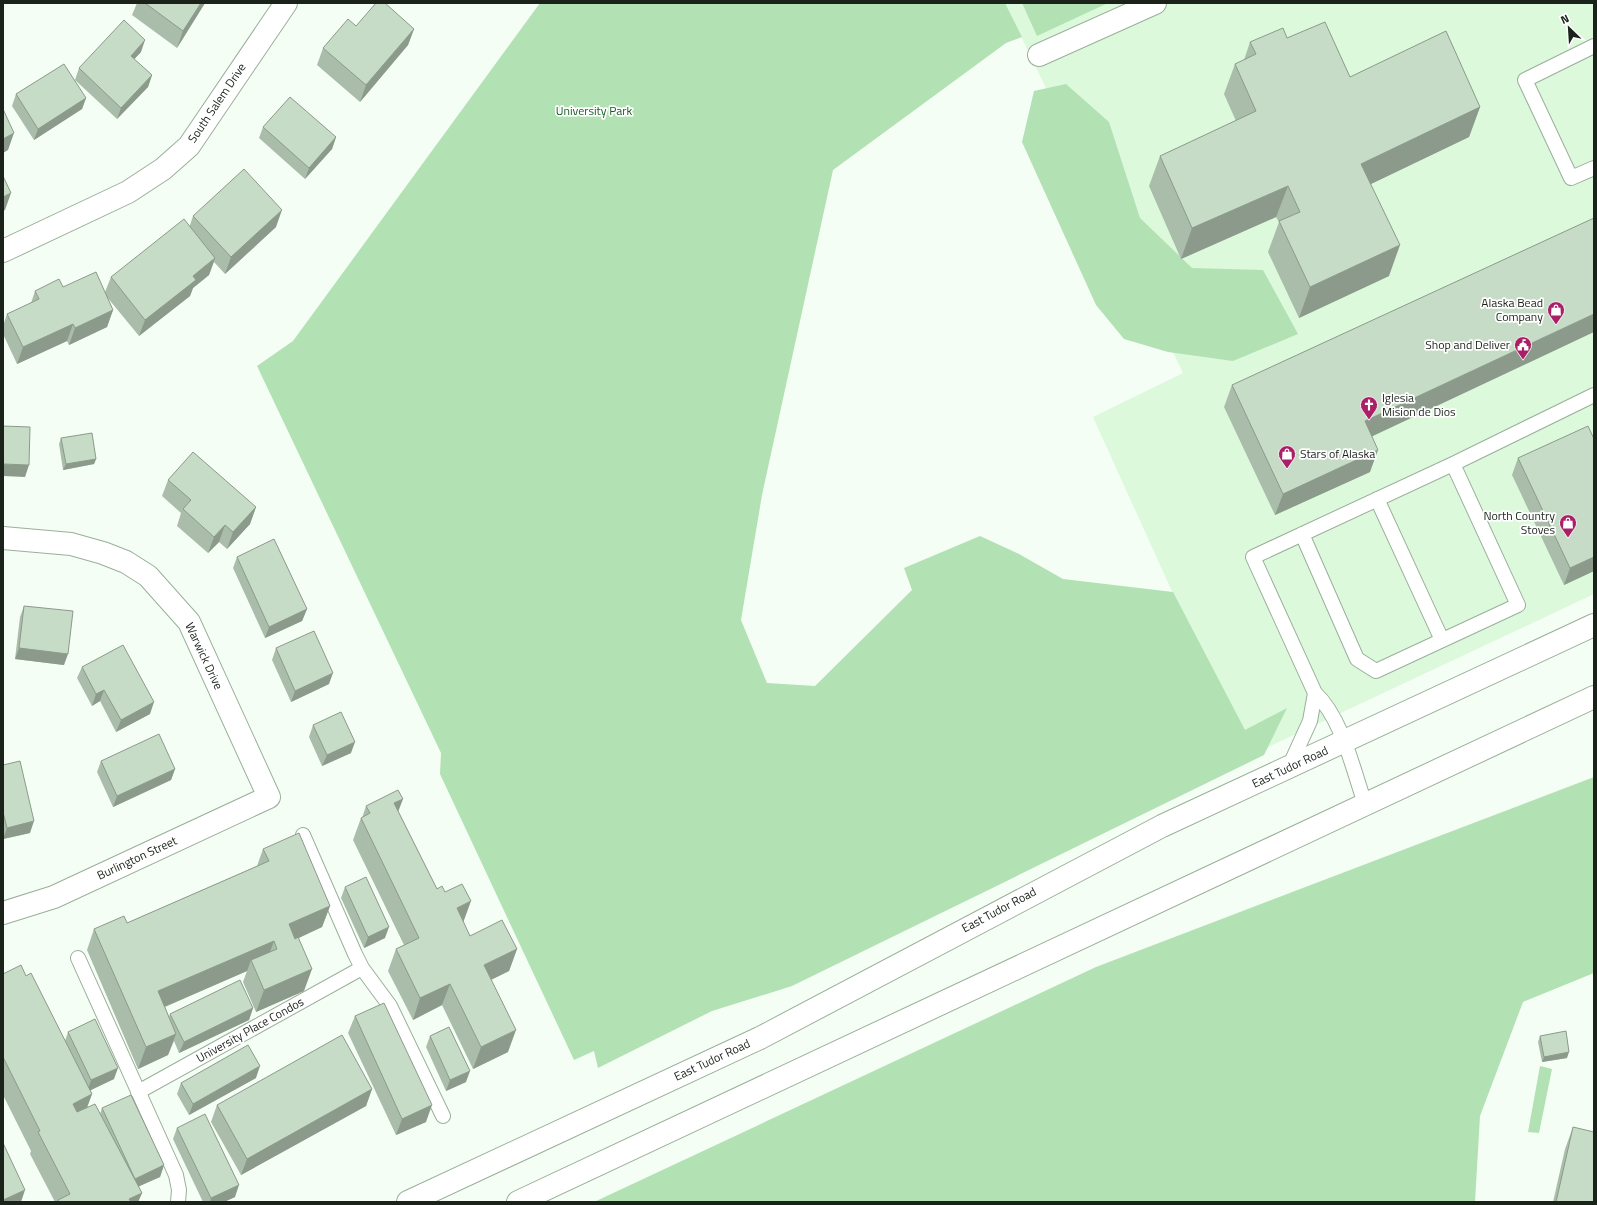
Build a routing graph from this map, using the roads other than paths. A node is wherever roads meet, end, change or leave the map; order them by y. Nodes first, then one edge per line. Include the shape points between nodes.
1 (286, 3) edge
2 (1155, 3) edge
3 (1594, 46) edge
4 (1039, 55) dead end
5 (1594, 168) edge
6 (3, 251) edge
7 (1594, 395) edge
8 (1453, 464) junction
9 (1377, 499) junction
10 (1302, 534) junction
11 (3, 538) edge
12 (1594, 625) edge
13 (1442, 640) junction
14 (1315, 693) junction
15 (1594, 697) edge
16 (1344, 742) junction
17 (1289, 767) junction
18 (269, 797) joint
19 (1365, 804) junction
20 (303, 835) dead end
21 (3, 913) edge
22 (78, 958) dead end
23 (362, 968) junction
24 (138, 1092) junction
25 (443, 1116) dead end
26 (178, 1202) edge
27 (408, 1202) edge
28 (518, 1202) edge

1 - 6 main road, South Salem Drive via 189,146 163,169 128,192
2 - 4 main road
3 - 5 lane via 1525,80 1571,178
7 - 8 lane
8 - 9 lane
8 - 13 lane via 1518,605
9 - 10 lane
9 - 13 lane
10 - 13 lane via 1357,660 1376,671
10 - 14 lane via 1253,557
11 - 18 main road, Warwick Drive via 78,546 126,562 148,576 189,622
12 - 16 main road, East Tudor Road
14 - 16 lane via 1329,711
14 - 17 lane via 1310,721
15 - 19 main road
16 - 17 main road, East Tudor Road
16 - 19 lane
17 - 27 main road, East Tudor Road via 1129,843 741,1047
18 - 21 main road, Burlington Street via 54,897
19 - 28 main road
20 - 23 lane
22 - 24 lane
23 - 24 lane, University Place Condos
23 - 25 lane via 394,1012
24 - 26 lane via 176,1175

